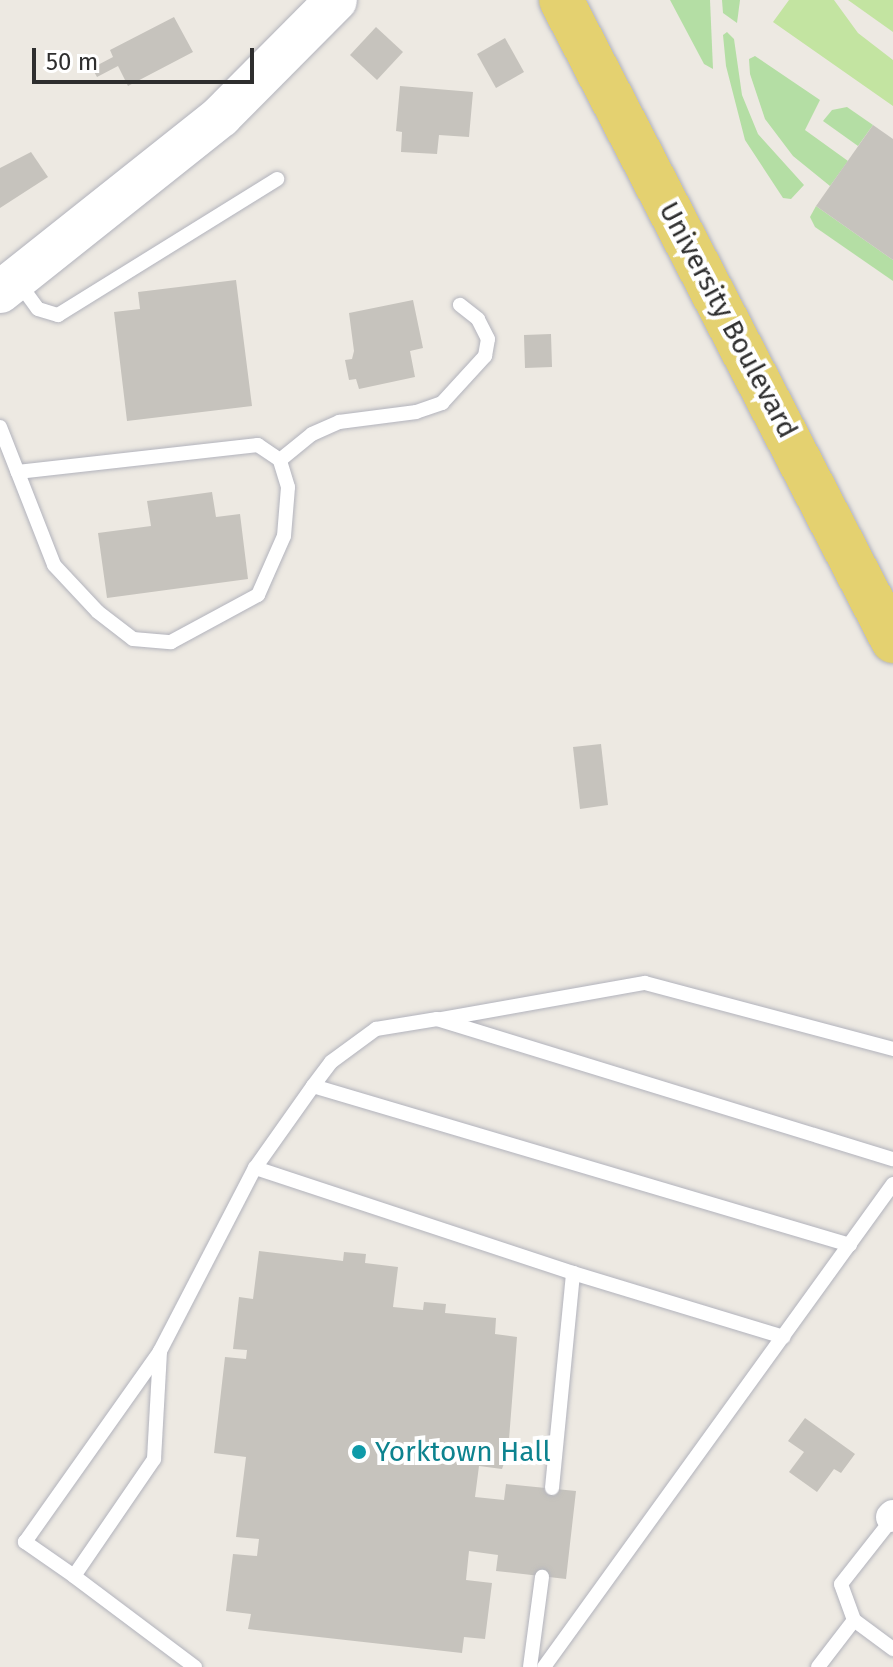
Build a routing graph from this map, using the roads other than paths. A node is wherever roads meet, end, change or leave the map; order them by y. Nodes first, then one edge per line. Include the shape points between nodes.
1 (336, 0) edge
2 (561, 0) edge
3 (277, 179) dead end
4 (8, 285) edge
5 (460, 305) dead end
6 (0, 427) edge
7 (280, 460) junction
8 (18, 472) junction
9 (893, 641) edge
10 (437, 1019) junction
11 (893, 1049) edge
12 (313, 1086) junction
13 (893, 1159) edge
14 (255, 1168) junction
15 (893, 1184) edge
16 (850, 1245) junction
17 (573, 1273) junction
18 (783, 1337) junction
19 (160, 1351) junction
20 (552, 1488) dead end
21 (892, 1517) edge
22 (74, 1576) junction
23 (542, 1577) dead end
24 (854, 1620) junction
25 (893, 1649) edge
26 (195, 1667) edge
27 (530, 1667) edge
28 (544, 1667) edge
29 (818, 1667) edge

1 - 4 street via 221,116
2 - 9 main road, University Boulevard
3 - 4 lane via 58,315 38,309
5 - 7 lane via 478,319 488,339 485,356 442,403 416,412 339,422 312,434
6 - 8 lane
7 - 8 lane via 258,445
7 - 8 lane via 288,487 284,536 258,595 171,642 133,639 98,612 54,565
10 - 11 lane via 645,983
10 - 12 lane via 376,1029 331,1062
10 - 13 lane
12 - 14 lane
12 - 16 lane
14 - 17 lane
14 - 19 lane
15 - 16 lane
16 - 18 lane
17 - 18 lane
17 - 20 lane
18 - 28 lane
19 - 22 lane via 154,1459
19 - 22 lane via 25,1542
21 - 24 lane via 841,1584
22 - 26 lane
23 - 27 lane
24 - 25 lane
24 - 29 lane

